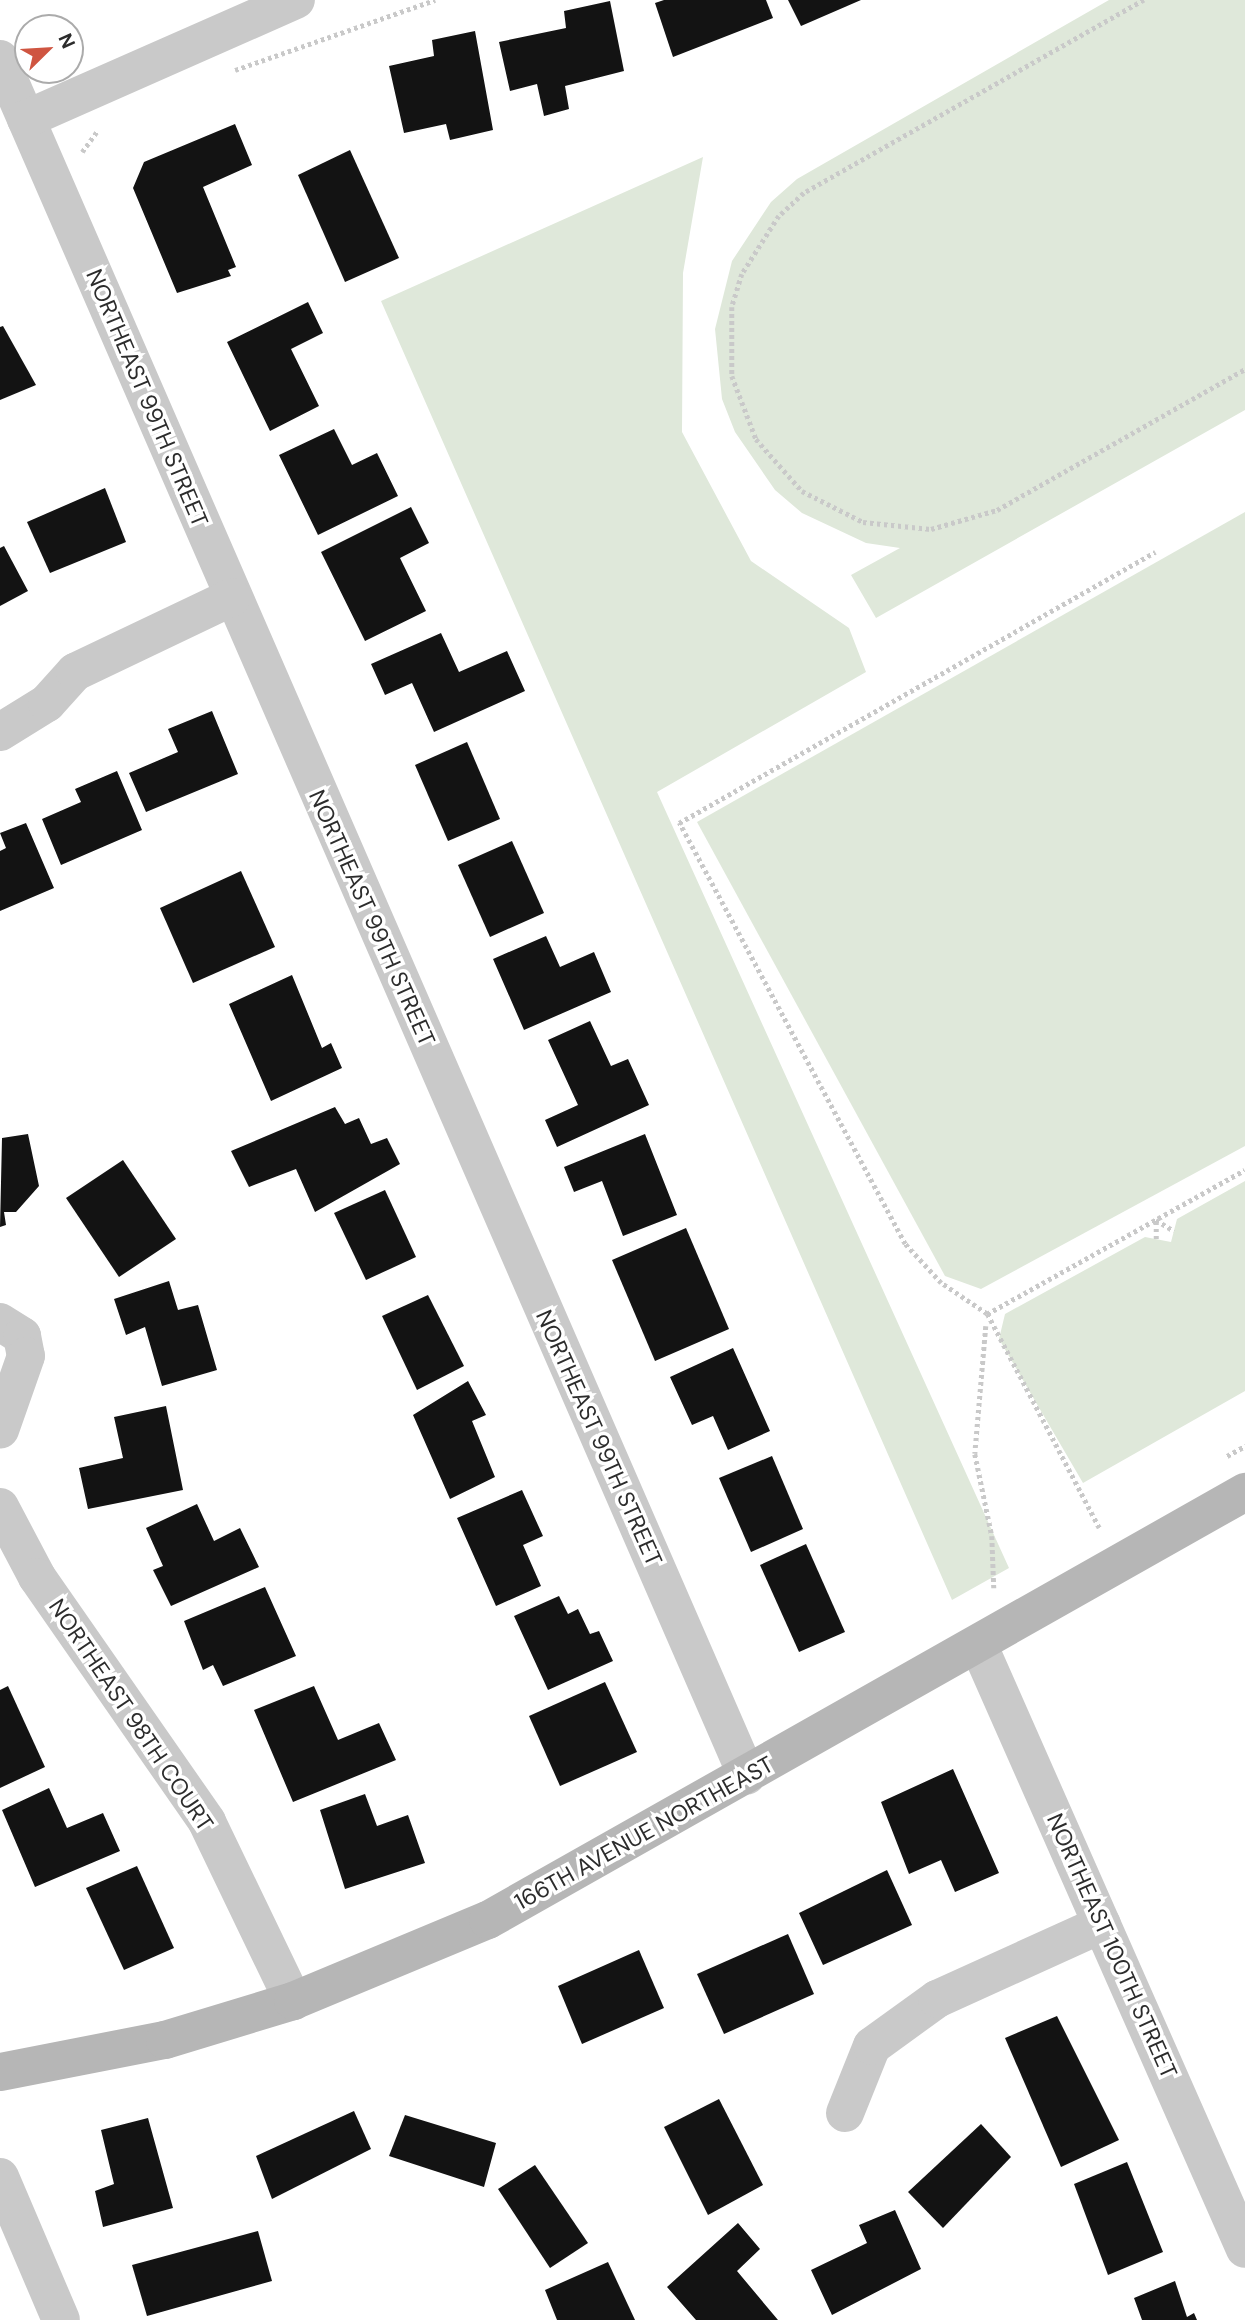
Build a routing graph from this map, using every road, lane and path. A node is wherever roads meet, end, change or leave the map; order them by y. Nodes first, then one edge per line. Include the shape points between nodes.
1 (296, 0) edge
2 (435, 0) edge
3 (1144, 0) edge
4 (0, 59) edge
5 (225, 70) dead end
6 (26, 119) junction
7 (102, 128) dead end
8 (81, 162) dead end
9 (1245, 369) edge
10 (1155, 552) dead end
11 (232, 597) junction
12 (0, 732) edge
13 (1245, 1171) edge
14 (1157, 1220) junction
15 (1174, 1231) dead end
16 (1156, 1239) dead end
17 (986, 1314) junction
18 (0, 1322) edge
19 (986, 1323) junction
20 (0, 1430) edge
21 (1245, 1446) edge
22 (1221, 1460) dead end
23 (1245, 1492) edge
24 (0, 1507) edge
25 (1112, 1521) dead end
26 (1099, 1528) junction
27 (1088, 1535) dead end
28 (1006, 1581) dead end
29 (994, 1588) junction
30 (982, 1594) dead end
31 (978, 1644) junction
32 (747, 1776) junction
33 (1102, 1924) junction
34 (293, 2001) junction
35 (0, 2071) edge
36 (845, 2113) dead end
37 (0, 2177) edge
38 (1245, 2249) edge
39 (61, 2320) edge

1 - 6 street
2 - 5 path via 354,25 250,69
3 - 9 path via 804,193 779,216 738,285 729,341 732,376 757,439 802,491 863,522 931,528 997,510
4 - 6 street, NORTHEAST 99TH STREET
6 - 11 street, NORTHEAST 99TH STREET
7 - 8 path via 86,142
10 - 17 path via 679,822 905,1244 941,1283
11 - 12 street via 95,661
11 - 32 street, NORTHEAST 99TH STREET
13 - 14 path
14 - 15 path
14 - 16 path
14 - 17 path
17 - 19 path
18 - 20 street via 22,1336 26,1356
19 - 26 path
19 - 29 path via 975,1454 992,1536
21 - 22 path
23 - 31 street, 166TH AVENUE NORTHEAST
24 - 34 street, NORTHEAST 98TH COURT via 37,1577 207,1822
25 - 26 path
26 - 27 path
28 - 29 path
29 - 30 path
31 - 32 street, 166TH AVENUE NORTHEAST
31 - 33 street, NORTHEAST 100TH STREET
32 - 34 street, 166TH AVENUE NORTHEAST via 488,1920
33 - 36 street via 937,1999 872,2046
33 - 38 street, NORTHEAST 100TH STREET
34 - 35 street, 166TH AVENUE NORTHEAST via 165,2040
37 - 39 street

